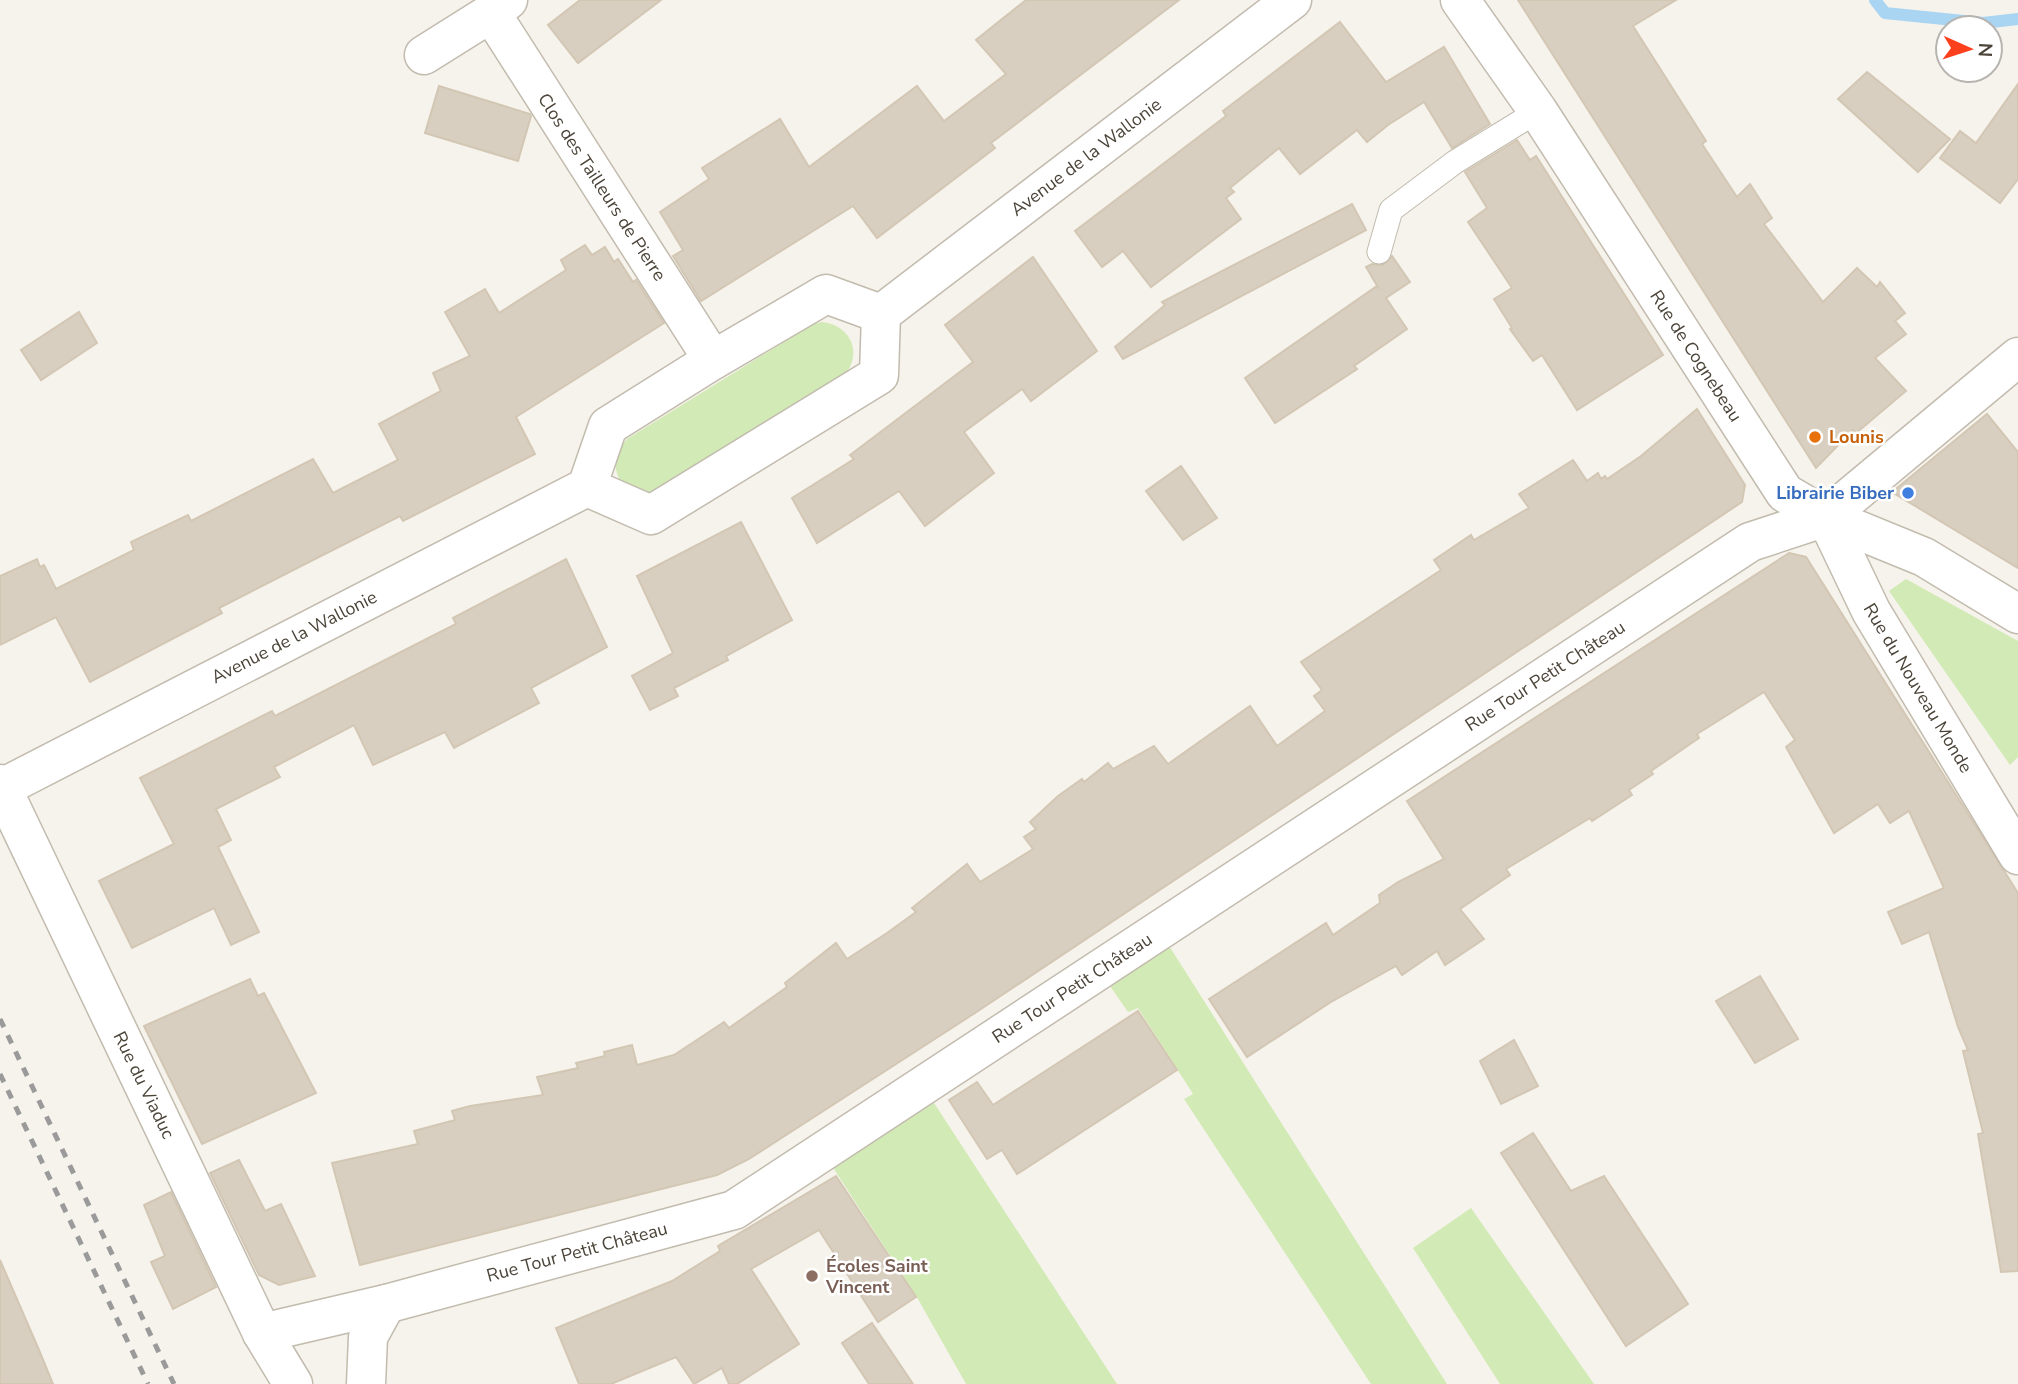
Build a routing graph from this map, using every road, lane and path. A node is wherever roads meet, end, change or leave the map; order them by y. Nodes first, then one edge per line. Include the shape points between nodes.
1 (1292, 0) edge
2 (1460, 0) edge
3 (499, 7) edge
4 (424, 55) dead end
5 (1538, 111) junction
6 (1379, 251) dead end
7 (881, 314) junction
8 (2018, 357) edge
9 (713, 360) junction
10 (587, 487) junction
11 (1826, 517) junction
12 (2018, 614) edge
13 (1, 786) edge
14 (2018, 855) edge
15 (386, 1304) junction
16 (262, 1333) junction
17 (293, 1384) edge
18 (366, 1384) edge

1 - 7 street, Avenue de la Wallonie
2 - 5 street, Rue de Cognebeau
3 - 4 street, Clos des Tailleurs de Pierre
3 - 9 street, Clos des Tailleurs de Pierre
5 - 6 lane via 1455,162 1391,210
5 - 11 street, Rue de Cognebeau via 1785,493
7 - 9 street via 826,294
7 - 10 street via 880,375 651,515
8 - 11 street
9 - 10 street via 608,426
10 - 13 street, Avenue de la Wallonie
11 - 12 street, Rue de Cognebeau via 1924,557
11 - 14 street, Rue du Nouveau Monde via 1871,611
11 - 15 street, Rue Tour Petit Château via 1750,542 734,1210
13 - 16 street, Rue du Viaduc
15 - 16 street, Rue Tour Petit Château
15 - 18 street via 368,1337
16 - 17 street, Rue du Viaduc

